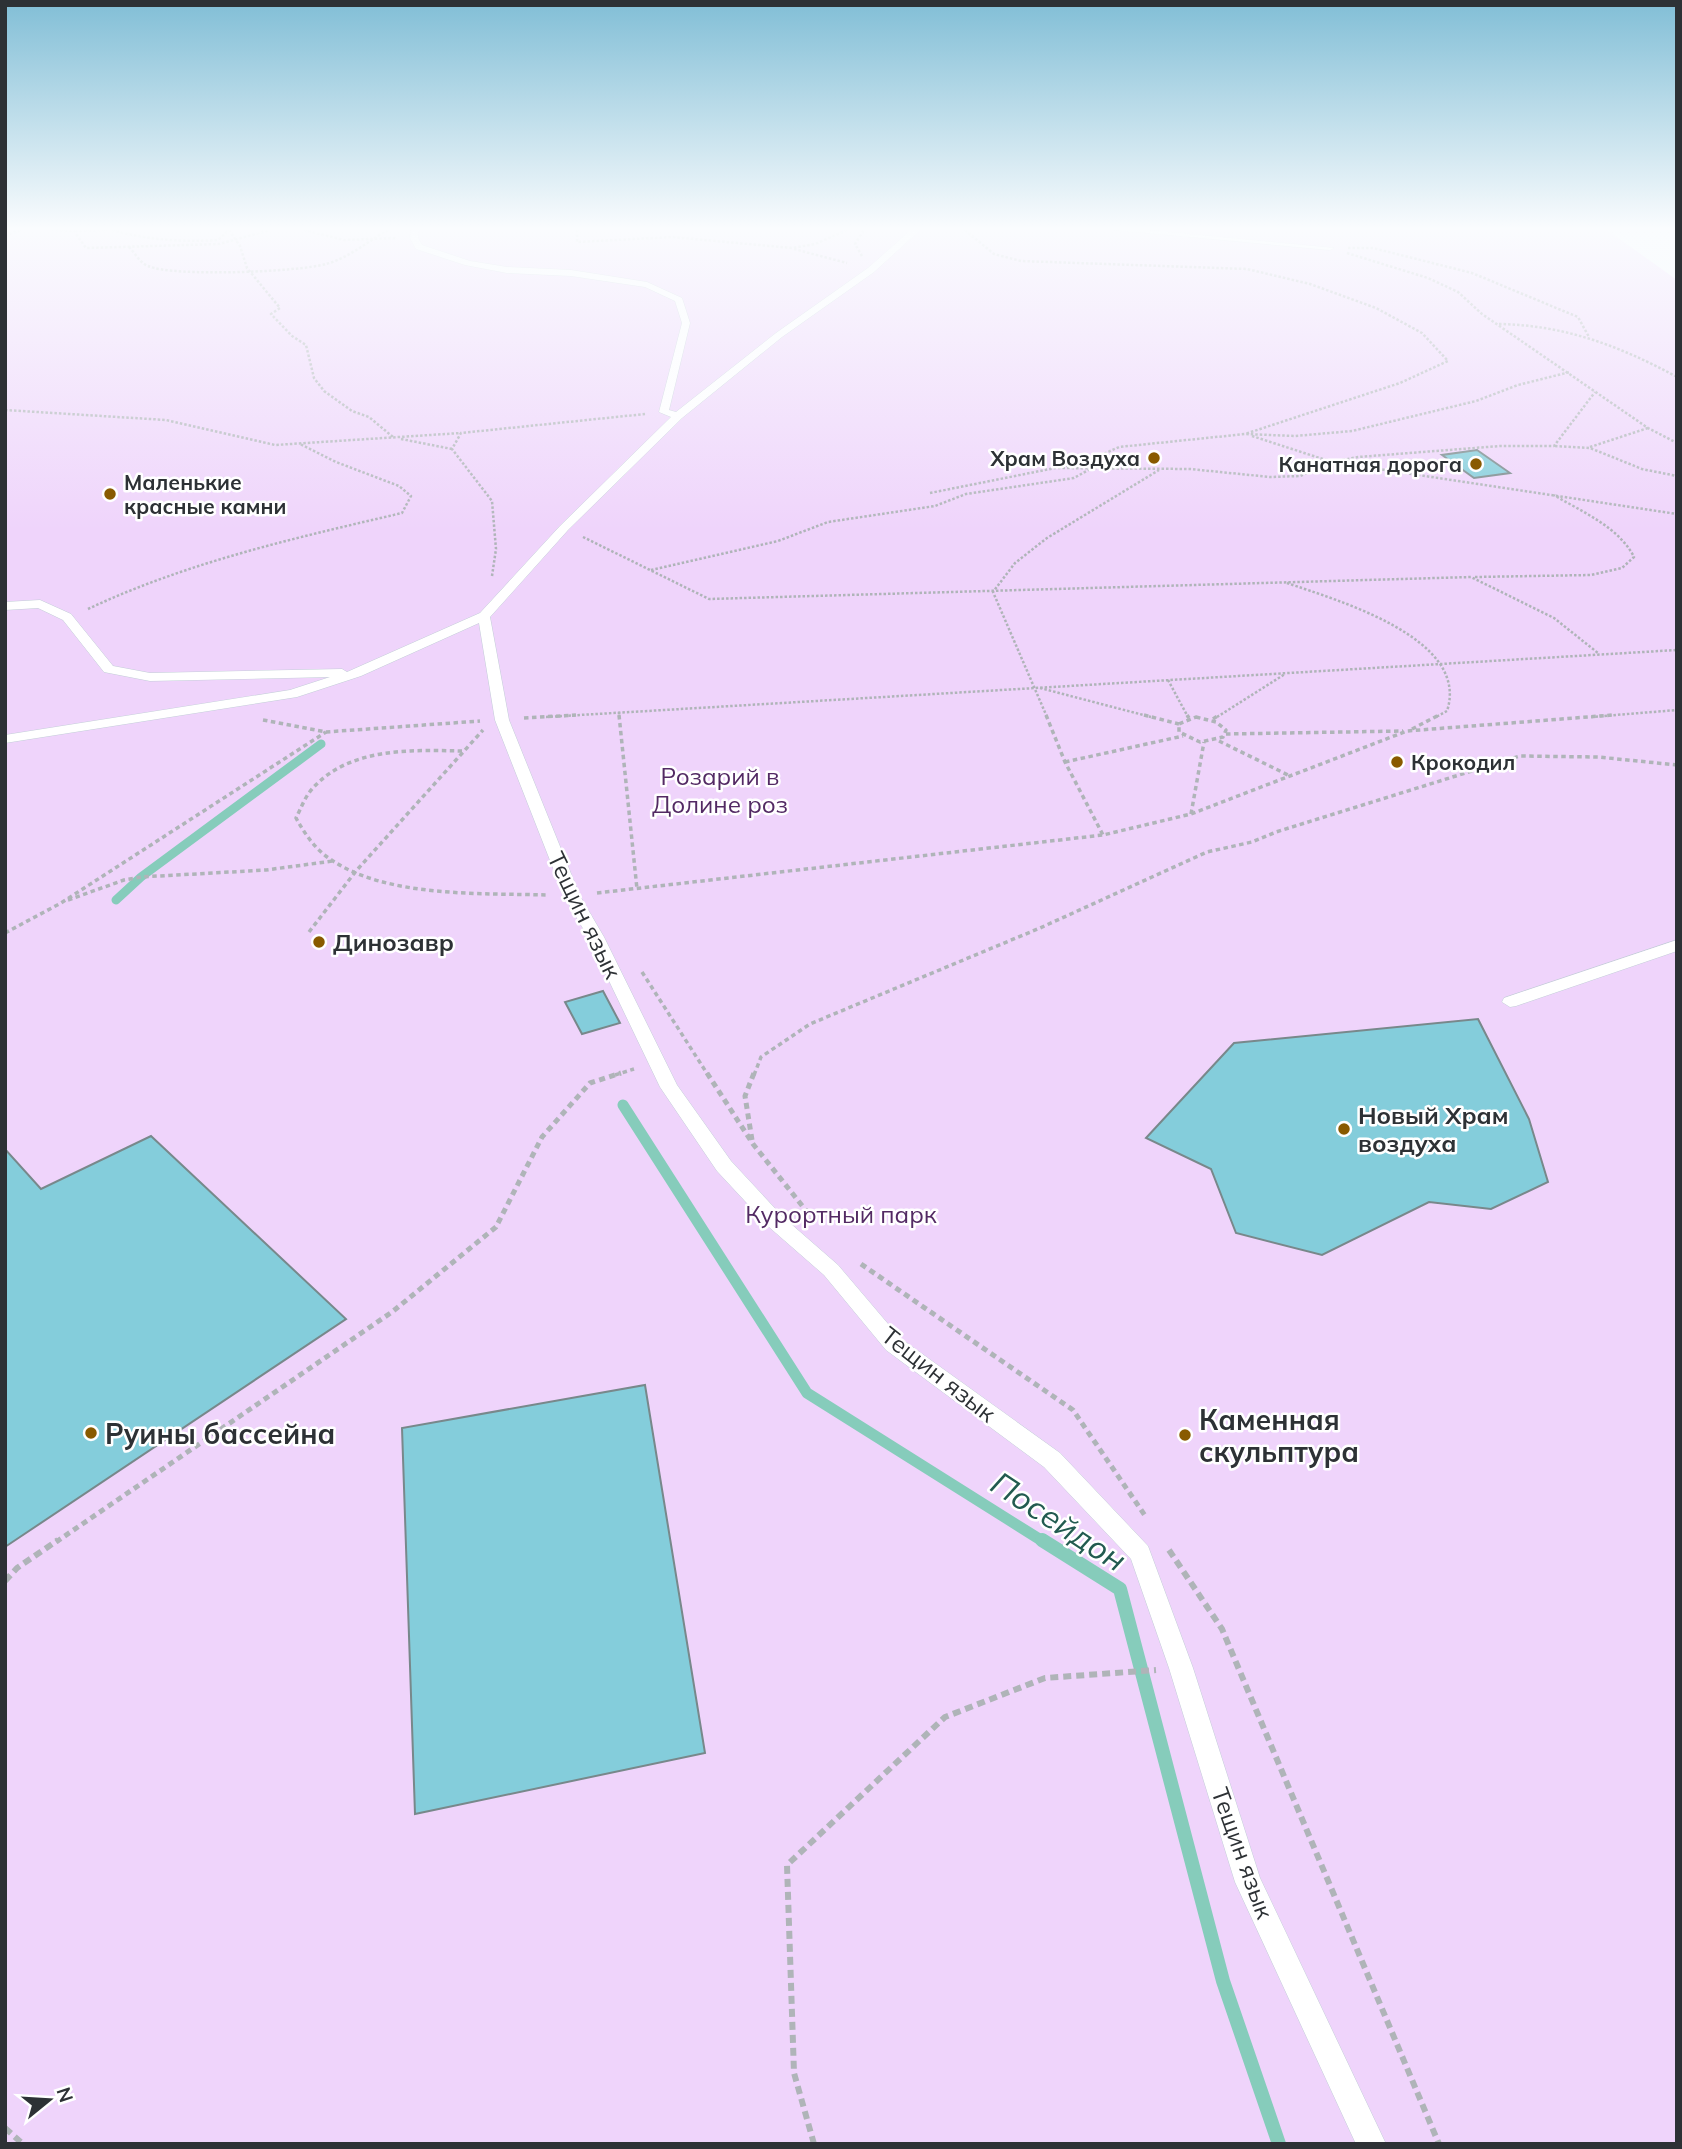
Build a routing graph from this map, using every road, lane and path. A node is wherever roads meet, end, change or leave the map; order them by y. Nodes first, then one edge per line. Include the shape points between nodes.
1 (287, 330) edge
2 (684, 330) edge
3 (786, 330) edge
4 (1417, 330) edge
5 (1507, 330) edge
6 (1564, 330) edge
7 (1585, 330) edge
8 (1589, 337) junction
9 (1570, 372) junction
10 (1677, 377) edge
11 (1594, 392) junction
12 (5, 410) edge
13 (664, 412) junction
14 (678, 416) junction
15 (1648, 428) junction
16 (461, 433) junction
17 (1245, 434) junction
18 (393, 438) junction
19 (1677, 443) edge
20 (300, 444) junction
21 (1554, 446) junction
22 (1590, 448) junction
23 (452, 449) junction
24 (1332, 462) junction
25 (1055, 468) junction
26 (1093, 468) junction
27 (1160, 469) junction
28 (1677, 476) edge
29 (930, 493) dead end
30 (1552, 494) junction
31 (1677, 514) edge
32 (564, 528) junction
33 (651, 570) junction
34 (1471, 577) junction
35 (1283, 581) junction
36 (993, 592) junction
37 (5, 606) edge
38 (486, 613) junction
39 (70, 622) junction
40 (1677, 650) edge
41 (1598, 653) junction
42 (1437, 663) junction
43 (356, 673) junction
44 (1286, 673) junction
45 (1168, 680) junction
46 (1035, 687) junction
47 (1677, 710) edge
48 (620, 712) junction
49 (1189, 718) junction
50 (260, 719) dead end
51 (1212, 719) junction
52 (502, 720) junction
53 (1179, 724) junction
54 (1407, 731) junction
55 (326, 732) junction
56 (1226, 734) junction
57 (1183, 736) junction
58 (5, 739) edge
59 (1219, 740) junction
60 (1204, 742) junction
61 (462, 751) junction
62 (1065, 762) junction
63 (1677, 765) edge
64 (1288, 775) junction
65 (1191, 814) junction
66 (1103, 835) junction
67 (333, 861) junction
68 (356, 871) junction
69 (638, 889) junction
70 (572, 896) junction
71 (61, 903) junction
72 (309, 932) dead end
73 (5, 933) edge
74 (1677, 944) edge
75 (1510, 1002) dead end
76 (656, 1062) junction
77 (753, 1144) dead end
78 (5, 1581) edge
79 (1181, 1668) junction
80 (5, 2128) edge
81 (23, 2144) edge
82 (814, 2144) edge
83 (1371, 2144) edge

1 - 18 path via 306,345 314,378 324,391 369,417
2 - 13 lane
3 - 14 lane
4 - 17 path via 1448,361 1422,376
5 - 9 path
6 - 8 path
7 - 8 path
8 - 10 path via 1646,359
9 - 11 path
9 - 17 path via 1352,431
11 - 15 path
11 - 21 path
12 - 20 path via 166,420 275,445
13 - 14 lane
13 - 16 path
14 - 32 lane
15 - 19 path
15 - 22 path
16 - 18 path
16 - 23 path
17 - 24 path
17 - 25 path via 1119,447 1088,461
18 - 20 path
18 - 23 path
20 - 39 path via 399,486 411,496 402,513 272,542 183,570 92,607
21 - 22 path
21 - 24 path via 1438,450
22 - 28 path via 1642,469
23 - 38 path via 492,501 496,549
24 - 27 path via 1300,476
24 - 30 path
25 - 26 path
25 - 29 path
26 - 27 path
26 - 33 path via 1074,478 828,522 778,541
27 - 36 path via 1047,538 1015,563
30 - 31 path
30 - 34 path via 1620,537 1632,547 1634,557 1622,568 1598,573 1554,578
32 - 33 path
32 - 38 lane
33 - 36 path via 709,598
34 - 35 path
34 - 41 path via 1538,607
35 - 36 path
35 - 42 path via 1390,622
36 - 46 path
37 - 39 lane via 40,604
38 - 43 lane
38 - 52 lane, Тещин язык
39 - 43 lane via 109,668 150,677
40 - 41 path
41 - 42 path
42 - 44 path
42 - 54 path via 1452,696 1447,711
43 - 58 lane via 292,694
44 - 45 path
44 - 51 path
45 - 46 path
45 - 49 path
46 - 48 path
46 - 53 path
46 - 62 path
47 - 54 path
48 - 52 path
48 - 69 path
49 - 51 path
49 - 53 path
50 - 55 path
51 - 56 path
52 - 55 path
52 - 61 path via 488,725
52 - 70 lane, Тещин язык
53 - 57 path
54 - 56 path
54 - 64 path
55 - 71 path
56 - 59 path
57 - 60 path
57 - 62 path
59 - 60 path
59 - 64 path
60 - 65 path
61 - 67 path via 380,754 338,767 311,790 296,818 311,842
61 - 68 path
62 - 66 path
63 - 77 path via 1606,756 1520,757 1208,852 810,1024 761,1057 745,1096
64 - 65 path
65 - 66 path
66 - 69 path
67 - 68 path
67 - 71 path via 133,879
68 - 70 path via 420,890
68 - 72 path
69 - 70 path
70 - 76 lane, Тещин язык
71 - 73 path
74 - 75 lane
76 - 78 path via 590,1083 542,1137 496,1227 392,1312 17,1568
76 - 79 lane, Тещин язык via 724,1166 776,1222 831,1270 893,1344 1052,1460 1140,1553
79 - 82 path via 1045,1678 945,1717 787,1865 794,2073
79 - 83 lane, Тещин язык via 1248,1882
80 - 81 path

